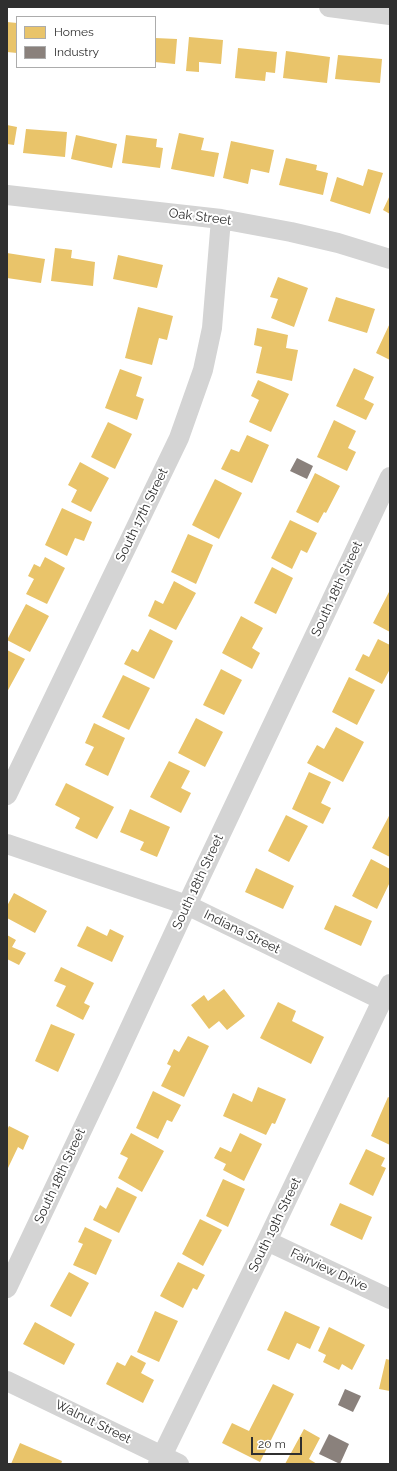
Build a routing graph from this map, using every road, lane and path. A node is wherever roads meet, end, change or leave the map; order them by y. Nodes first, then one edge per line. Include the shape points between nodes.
1 (328, 7) edge
2 (390, 15) edge
3 (7, 195) edge
4 (221, 219) junction
5 (390, 259) edge
6 (390, 477) edge
7 (7, 795) edge
8 (7, 844) edge
9 (187, 905) junction
10 (386, 992) edge
11 (267, 1241) junction
12 (7, 1288) edge
13 (390, 1300) edge
14 (7, 1381) edge
15 (166, 1461) edge

1 - 2 street
3 - 4 street, Oak Street
4 - 5 street, Oak Street via 291,232
4 - 7 street, South 17th Street via 212,328 203,370 179,438
6 - 9 street, South 18th Street
8 - 9 street, Indiana Street
9 - 10 street, Indiana Street
9 - 12 street, South 18th Street
10 - 11 street, South 19th Street
11 - 13 street, Fairview Drive
11 - 15 street, South 19th Street
14 - 15 street, Walnut Street

